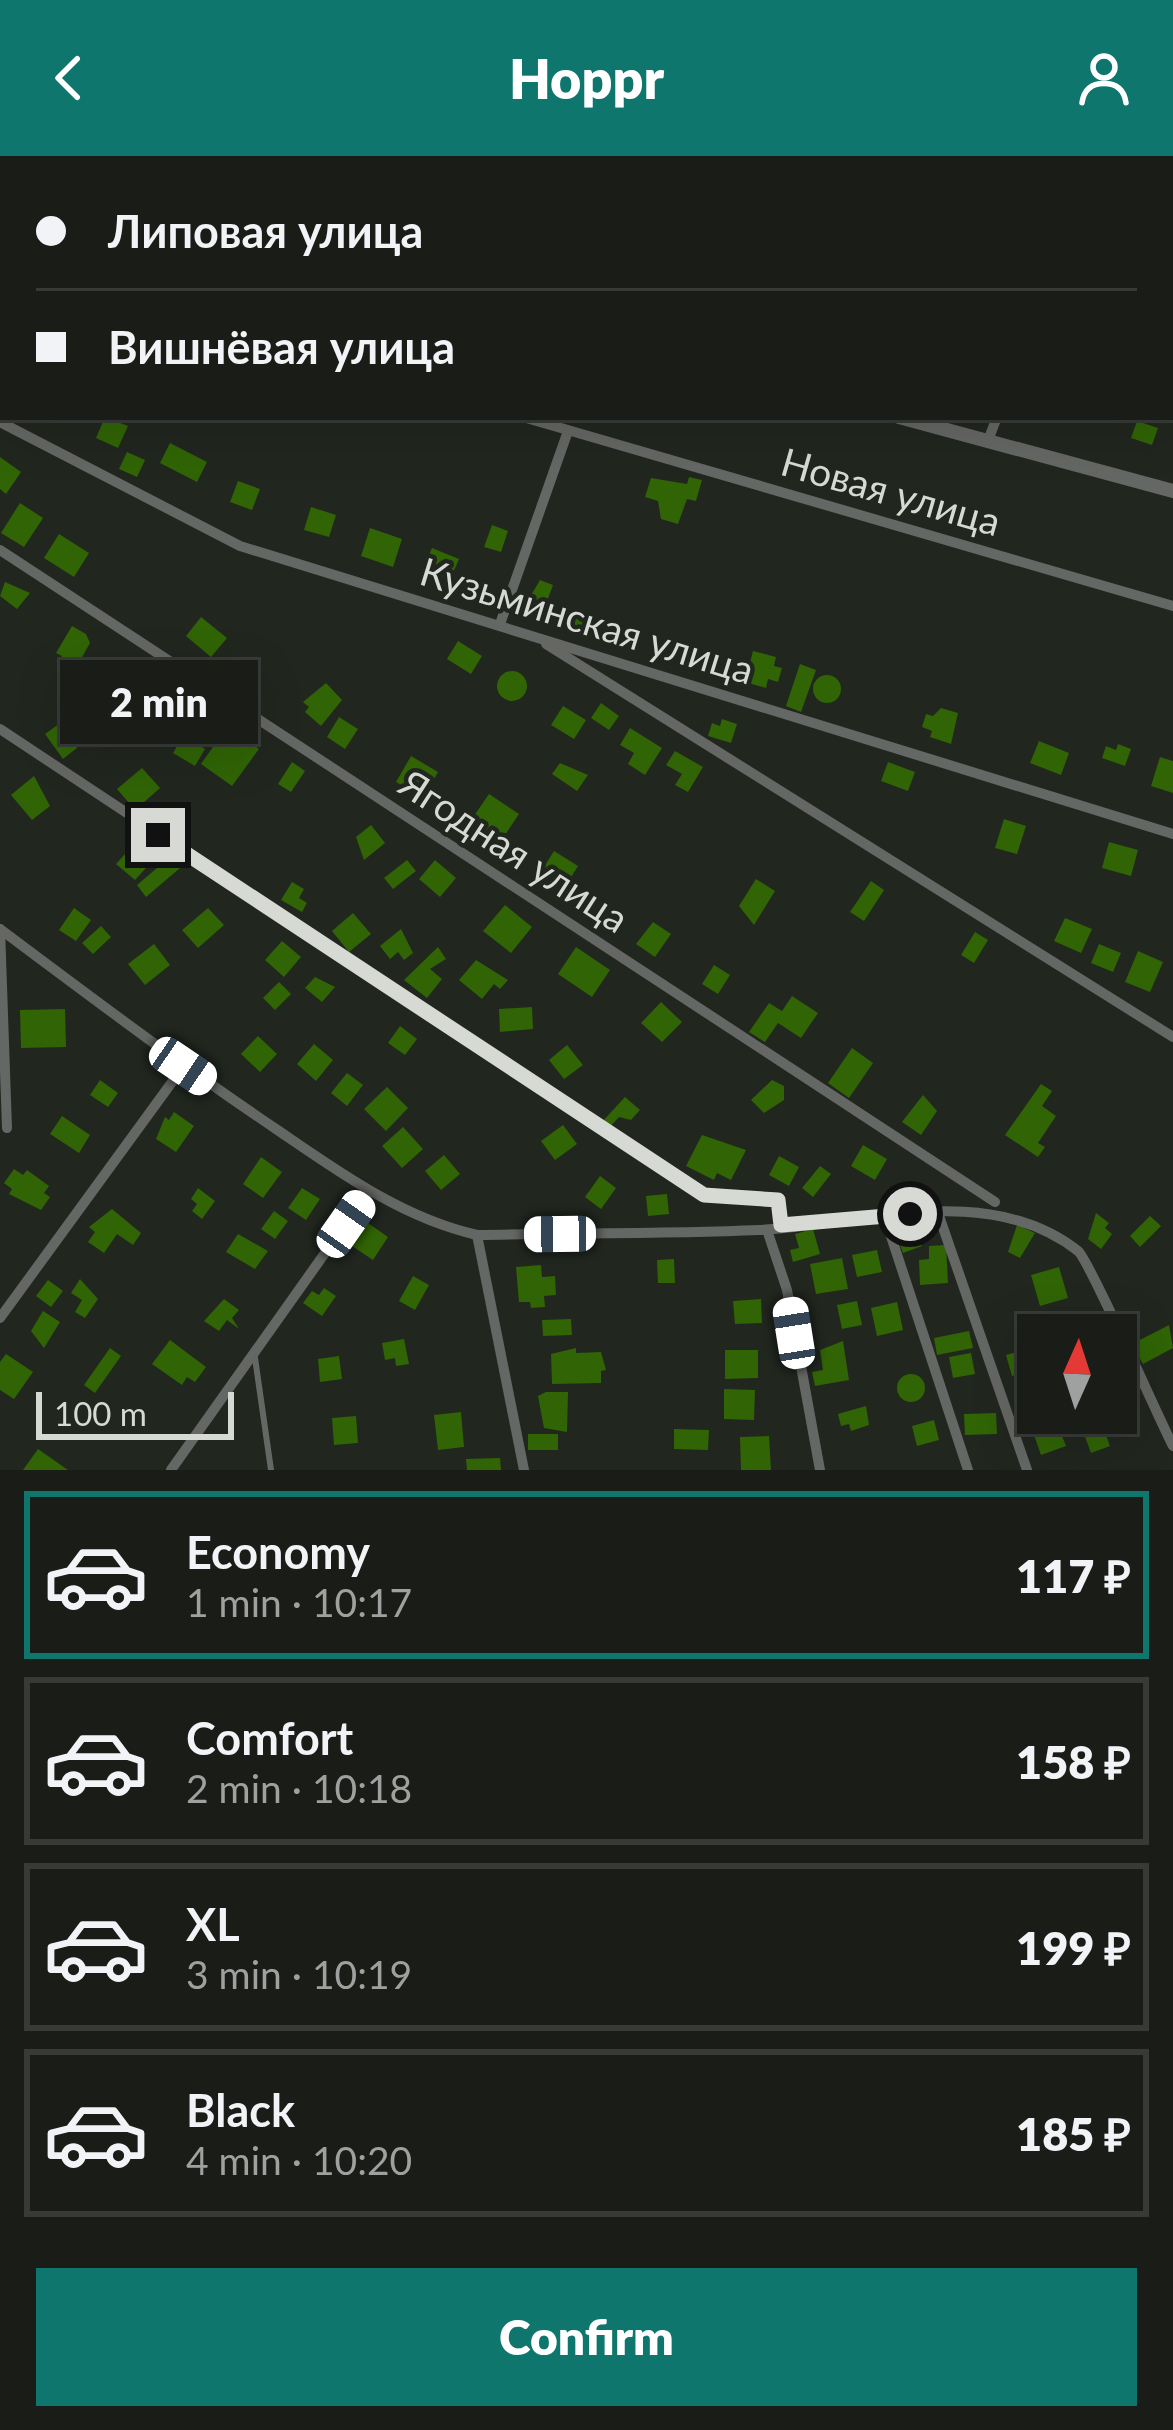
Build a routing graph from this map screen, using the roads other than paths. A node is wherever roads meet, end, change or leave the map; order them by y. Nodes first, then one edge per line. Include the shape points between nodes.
1 (533, 420) edge
2 (587, 420) edge
3 (912, 420) edge
4 (996, 420) edge
5 (0, 422) edge
6 (568, 431) junction
7 (584, 433) junction
8 (989, 438) junction
9 (1173, 491) edge
10 (0, 550) edge
11 (1173, 606) edge
12 (500, 625) junction
13 (531, 634) junction
14 (0, 729) edge
15 (1173, 834) edge
16 (0, 929) edge
17 (1173, 1037) edge
18 (183, 1066) junction
19 (7, 1128) dead end
20 (368, 1191) junction
21 (995, 1202) dead end
22 (938, 1213) junction
23 (884, 1216) junction
24 (781, 1225) junction
25 (767, 1230) junction
26 (477, 1235) junction
27 (0, 1318) edge
28 (254, 1354) junction
29 (1173, 1446) edge
30 (171, 1470) edge
31 (271, 1470) edge
32 (524, 1470) edge
33 (820, 1470) edge
34 (968, 1470) edge
35 (1027, 1470) edge

1 - 6 street, Новая улица
2 - 7 street
3 - 8 street
4 - 8 street
5 - 12 street, Кузьминская улица via 240,546
6 - 7 street, Новая улица
6 - 12 street
7 - 11 street, Новая улица
8 - 9 street
10 - 21 street, Ягодная улица
12 - 13 street, Кузьминская улица
13 - 15 street, Кузьминская улица
13 - 17 street
14 - 24 street via 704,1195 778,1200
16 - 18 street
16 - 19 street
18 - 20 street
18 - 27 street
20 - 26 street
20 - 28 street
22 - 23 street
22 - 29 street via 1001,1216 1082,1253
22 - 35 street
23 - 24 street
23 - 34 street
24 - 25 street
25 - 26 street
25 - 33 street via 787,1290
26 - 32 street
28 - 30 street
28 - 31 lane

